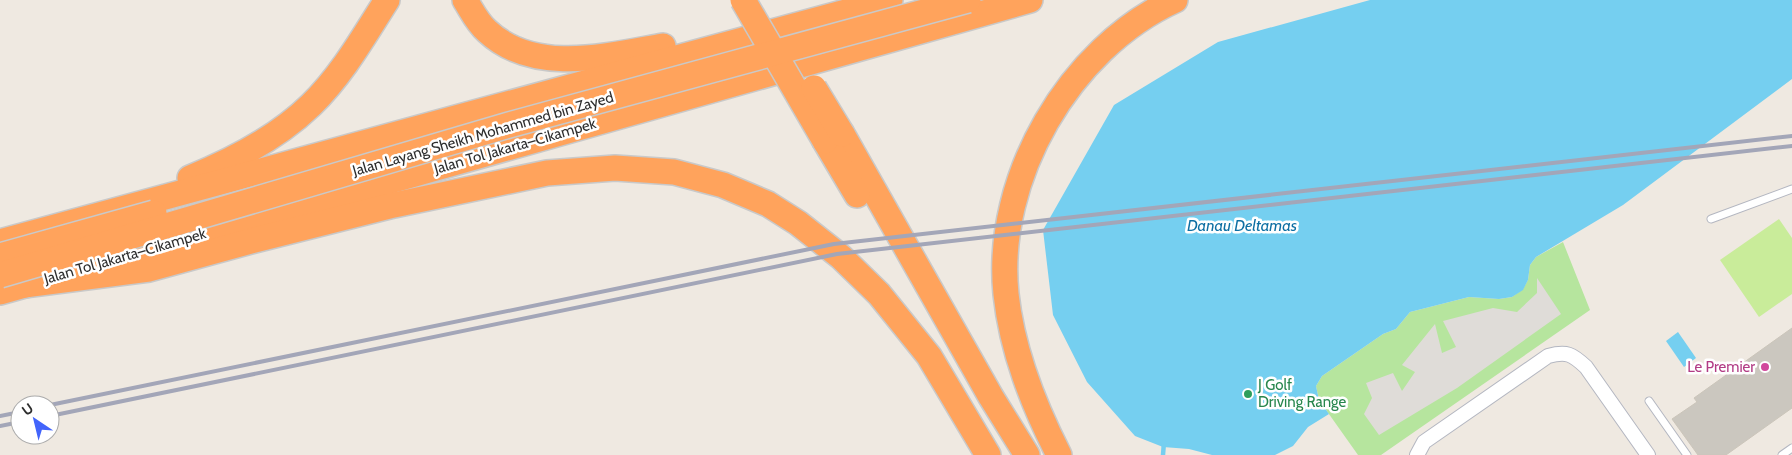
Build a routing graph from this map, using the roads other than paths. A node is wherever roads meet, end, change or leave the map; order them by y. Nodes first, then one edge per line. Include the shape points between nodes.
1 (386, 0) edge
2 (465, 0) edge
3 (743, 0) edge
4 (761, 0) edge
5 (833, 0) edge
6 (890, 0) edge
7 (926, 0) edge
8 (968, 0) edge
9 (1030, 0) edge
10 (1175, 0) edge
11 (833, 137) junction
12 (1792, 189) edge
13 (92, 217) junction
14 (1711, 219) dead end
15 (0, 242) edge
16 (0, 256) edge
17 (0, 275) edge
18 (24, 285) junction
19 (0, 292) edge
20 (1649, 401) dead end
21 (1792, 448) edge
22 (988, 455) edge
23 (1007, 455) edge
24 (1027, 455) edge
25 (1059, 455) edge
26 (1417, 455) edge
27 (1648, 455) edge
28 (1687, 455) edge
29 (1782, 455) edge

1 - 13 highway via 342,68 311,105 293,120 226,161
2 - 5 highway via 476,19 499,41 536,56 567,58 616,54 686,42
3 - 11 highway, bridge
4 - 11 highway, bridge
6 - 13 highway
7 - 16 highway, Jalan Layang Sheikh Mohammed bin Zayed, bridge
8 - 17 highway, Jalan Layang Sheikh Mohammed bin Zayed, bridge via 509,126
9 - 18 highway, Jalan Tol Jakarta–Cikampek
10 - 25 highway via 1132,25 1095,57 1064,92 1030,155 1016,194 1006,260 1009,320 1035,403
11 - 23 highway
11 - 24 highway
12 - 14 lane
13 - 15 highway
18 - 19 highway, Jalan Tol Jakarta–Cikampek
18 - 22 highway via 149,269 394,205 547,174 615,168 674,172 723,185 768,204 798,222 841,257 879,294 929,356
20 - 28 lane
21 - 29 lane
26 - 27 street via 1424,442 1548,356 1561,352 1575,356 1586,367

